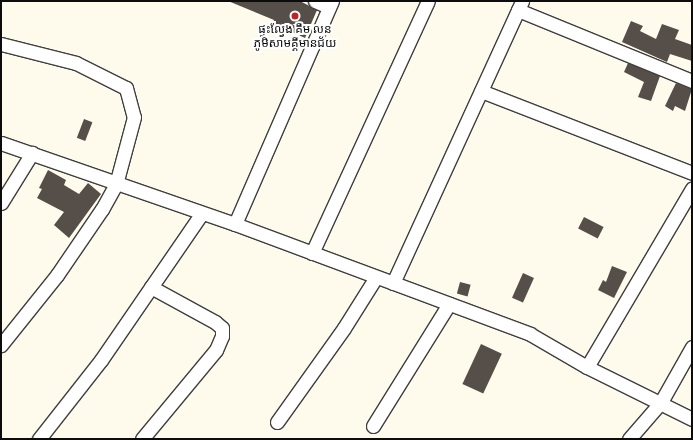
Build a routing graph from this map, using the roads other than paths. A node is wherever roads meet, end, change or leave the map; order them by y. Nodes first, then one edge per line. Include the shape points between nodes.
1 (314, 1) edge
2 (428, 1) edge
3 (330, 4) edge
4 (520, 6) edge
5 (1, 44) edge
6 (692, 81) edge
7 (481, 91) junction
8 (1, 143) edge
9 (32, 153) junction
10 (692, 173) edge
11 (116, 184) junction
12 (692, 189) edge
13 (1, 203) edge
14 (202, 213) junction
15 (235, 224) junction
16 (312, 253) junction
17 (376, 277) junction
18 (393, 283) junction
19 (151, 287) junction
20 (449, 304) junction
21 (1, 345) edge
22 (692, 347) edge
23 (587, 367) junction
24 (660, 402) junction
25 (692, 419) edge
26 (277, 422) dead end
27 (373, 426) dead end
28 (38, 439) edge
29 (142, 439) edge
30 (629, 439) edge

1 - 3 street
2 - 16 street
3 - 15 street
4 - 6 street
4 - 7 street
5 - 11 street via 76,62 126,88 134,117
7 - 10 street
7 - 18 street
8 - 9 street
9 - 11 street
9 - 13 street
11 - 14 street
11 - 21 street via 57,275
12 - 23 street
14 - 15 street
14 - 19 street
15 - 16 street
16 - 17 street
17 - 18 street
17 - 26 street via 344,328
18 - 20 street
19 - 28 street via 101,360
19 - 29 street via 215,322 222,328 222,336 216,350
20 - 23 street via 530,334
20 - 27 street
22 - 24 street
23 - 24 street
24 - 25 street
24 - 30 street

